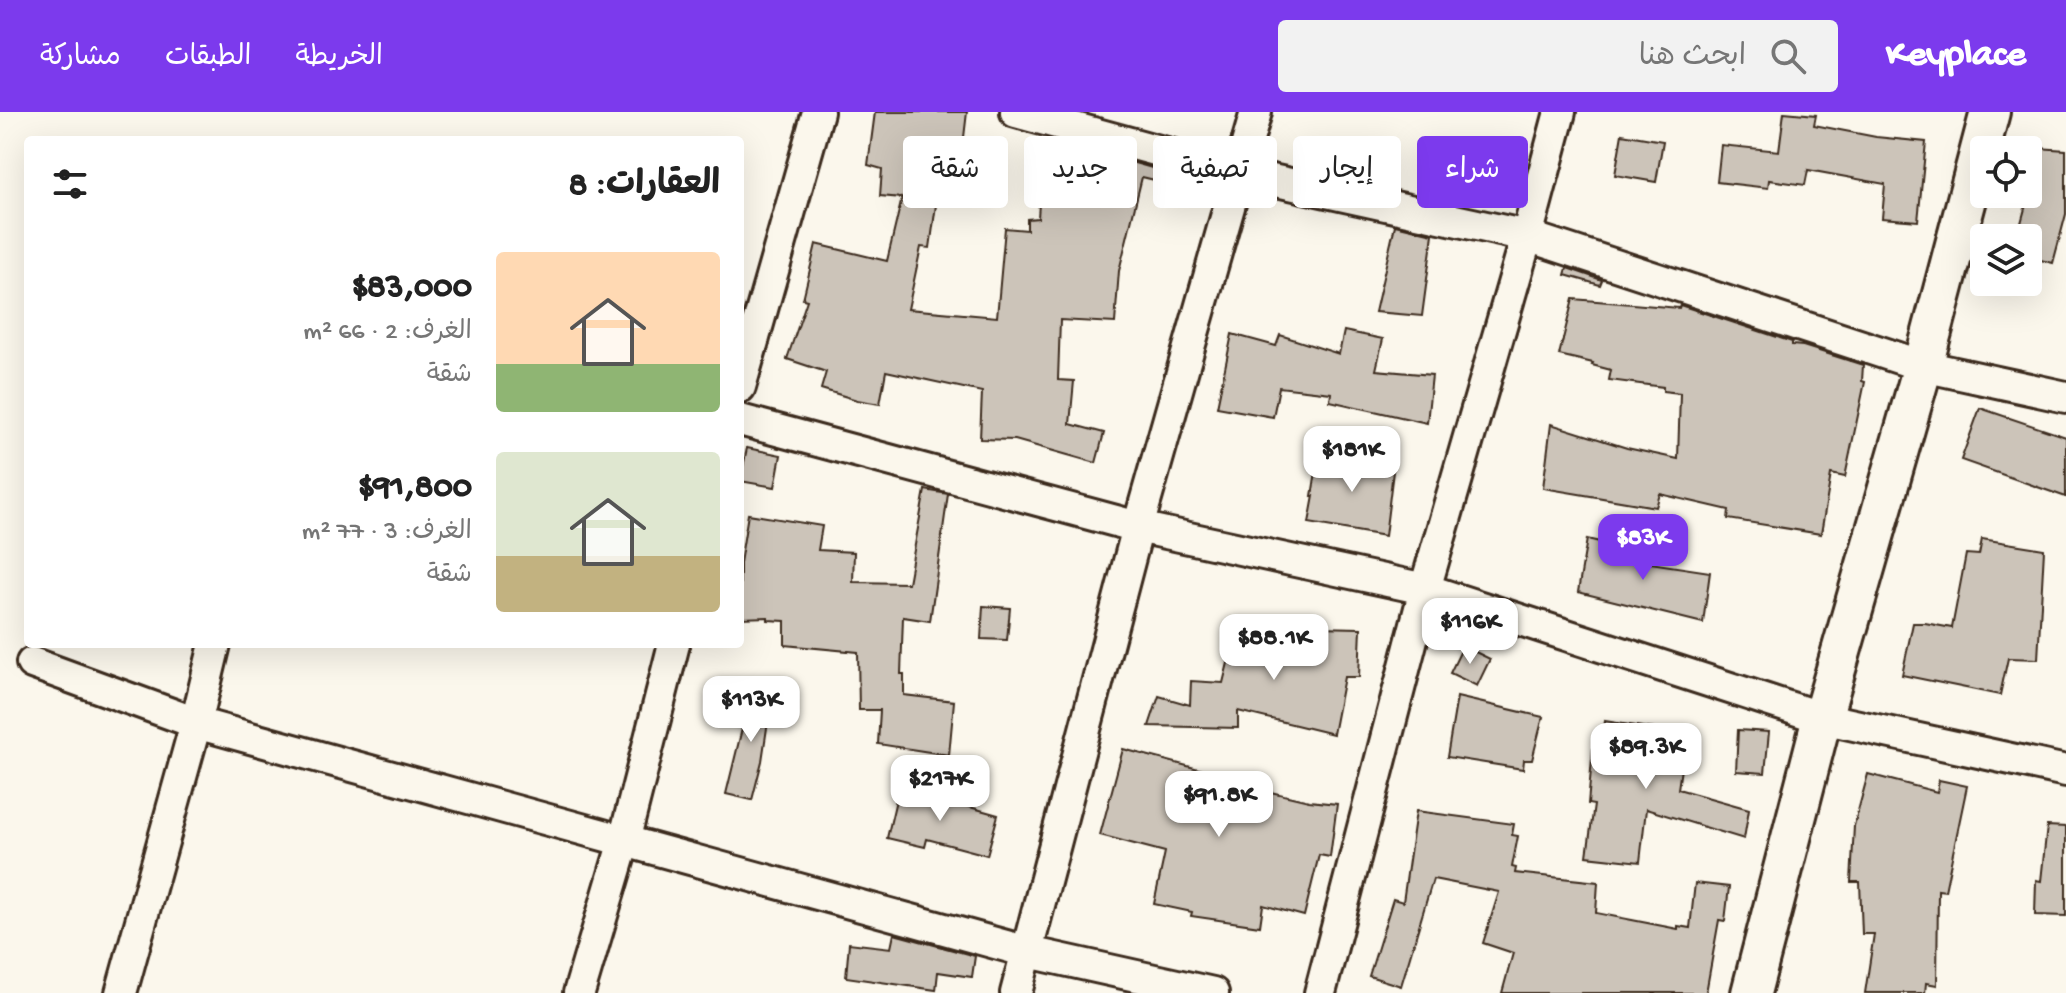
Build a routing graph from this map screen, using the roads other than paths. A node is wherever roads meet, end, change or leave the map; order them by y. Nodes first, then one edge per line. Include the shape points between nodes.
1 (818, 112) edge
2 (1016, 112) edge
3 (1256, 112) edge
4 (1560, 112) edge
5 (1990, 112) edge
6 (1250, 136) edge
7 (1153, 149) edge
8 (1277, 181) edge
9 (1230, 208) edge
10 (1527, 236) junction
11 (1923, 366) junction
12 (744, 373) edge
13 (2066, 397) edge
14 (744, 421) edge
15 (1138, 527) junction
16 (1425, 589) junction
17 (214, 648) edge
18 (673, 648) edge
19 (32, 663) dead end
20 (1822, 718) junction
21 (196, 723) junction
22 (2066, 771) edge
23 (624, 841) junction
24 (1028, 952) junction
25 (121, 993) edge
26 (579, 993) edge
27 (1016, 993) edge
28 (1213, 993) edge
29 (1320, 993) edge
30 (1751, 993) edge

1 - 12 street
2 - 7 street
3 - 6 street
4 - 10 street
5 - 11 street
8 - 10 street
9 - 15 street
10 - 11 street
10 - 16 street
11 - 13 street
11 - 20 street
14 - 15 street
15 - 16 street
15 - 24 street
16 - 20 street
16 - 29 street
17 - 21 street
18 - 23 street
19 - 21 street
20 - 22 street
20 - 30 street
21 - 23 street
21 - 25 street
23 - 24 street
23 - 26 street
24 - 27 street
24 - 28 street

